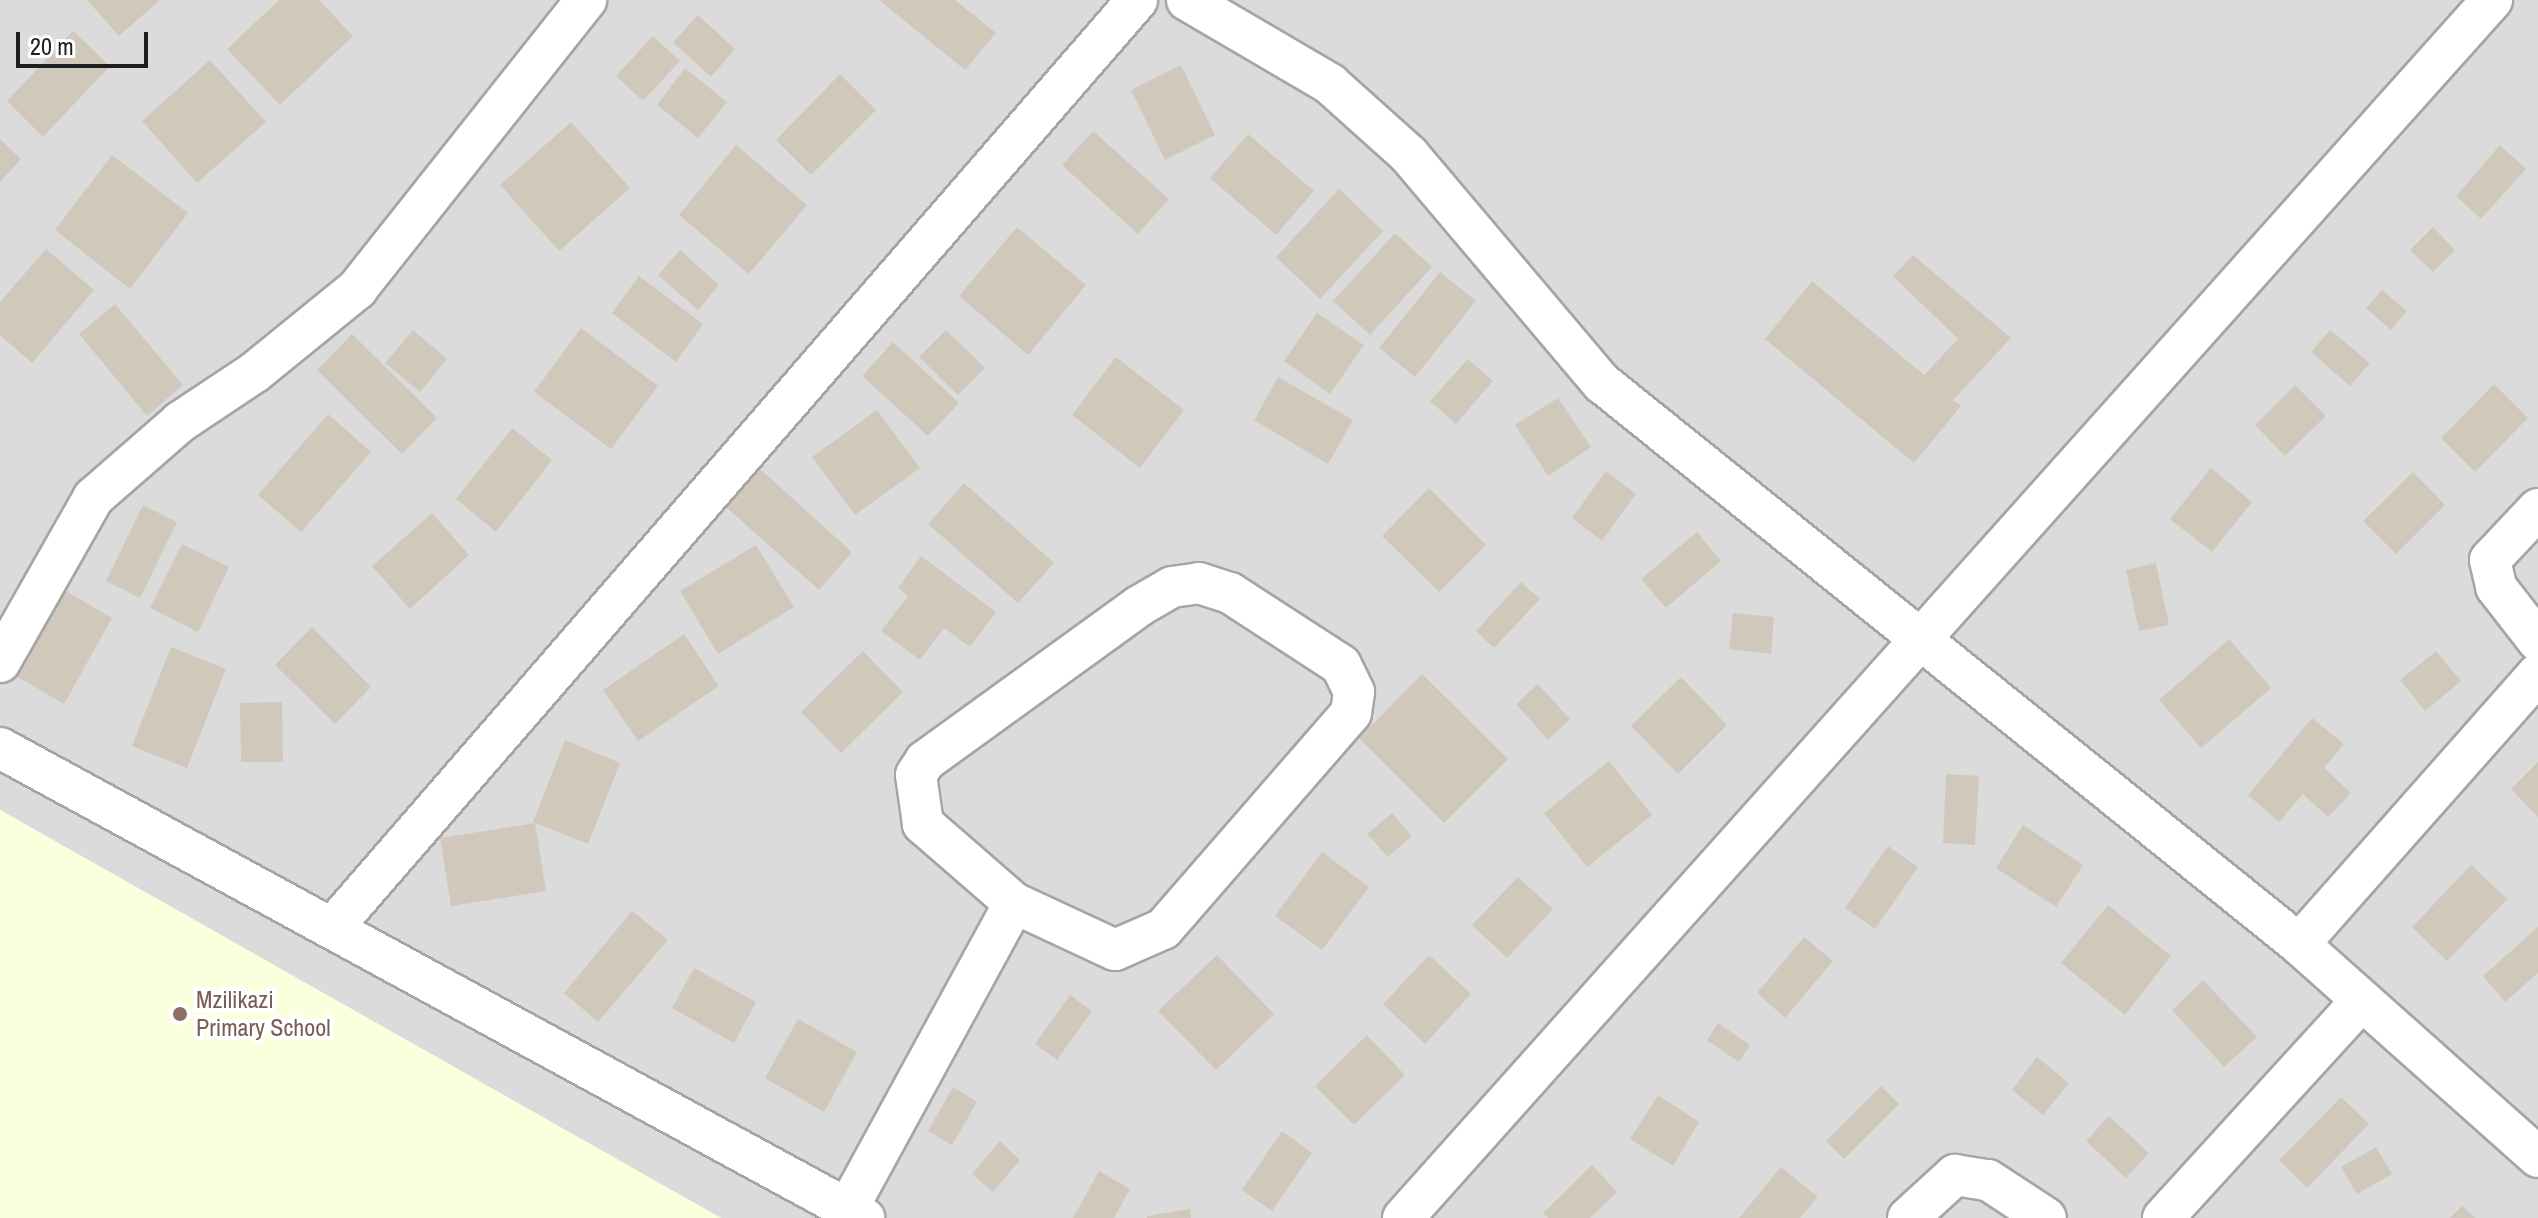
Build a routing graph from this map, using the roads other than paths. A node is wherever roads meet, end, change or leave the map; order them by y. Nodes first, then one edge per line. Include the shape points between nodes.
1 (586, 0) edge
2 (1137, 0) edge
3 (1187, 0) edge
4 (2492, 0) edge
5 (2538, 509) edge
6 (1921, 634) junction
7 (2538, 641) edge
8 (0, 662) edge
9 (2538, 674) edge
10 (0, 748) edge
11 (1014, 903) junction
12 (333, 927) junction
13 (2299, 944) junction
14 (2362, 1000) junction
15 (2538, 1157) edge
16 (856, 1213) edge
17 (1403, 1218) edge
18 (1908, 1218) edge
19 (2046, 1218) edge
20 (2163, 1218) edge

1 - 8 street via 357,289 255,372 180,422 93,498
2 - 12 street
3 - 6 street via 1330,84 1409,155 1602,383
4 - 6 street
5 - 7 street via 2490,560 2496,587
6 - 13 street
6 - 17 street
9 - 13 street
10 - 12 street
11 - 11 street via 1115,950 1163,929 1351,713 1354,692 1341,665 1230,593 1199,583 1172,587 925,761 914,791 923,824
11 - 16 street
12 - 16 street
13 - 14 street
14 - 15 street
14 - 20 street
18 - 19 street via 1955,1175 1988,1180

